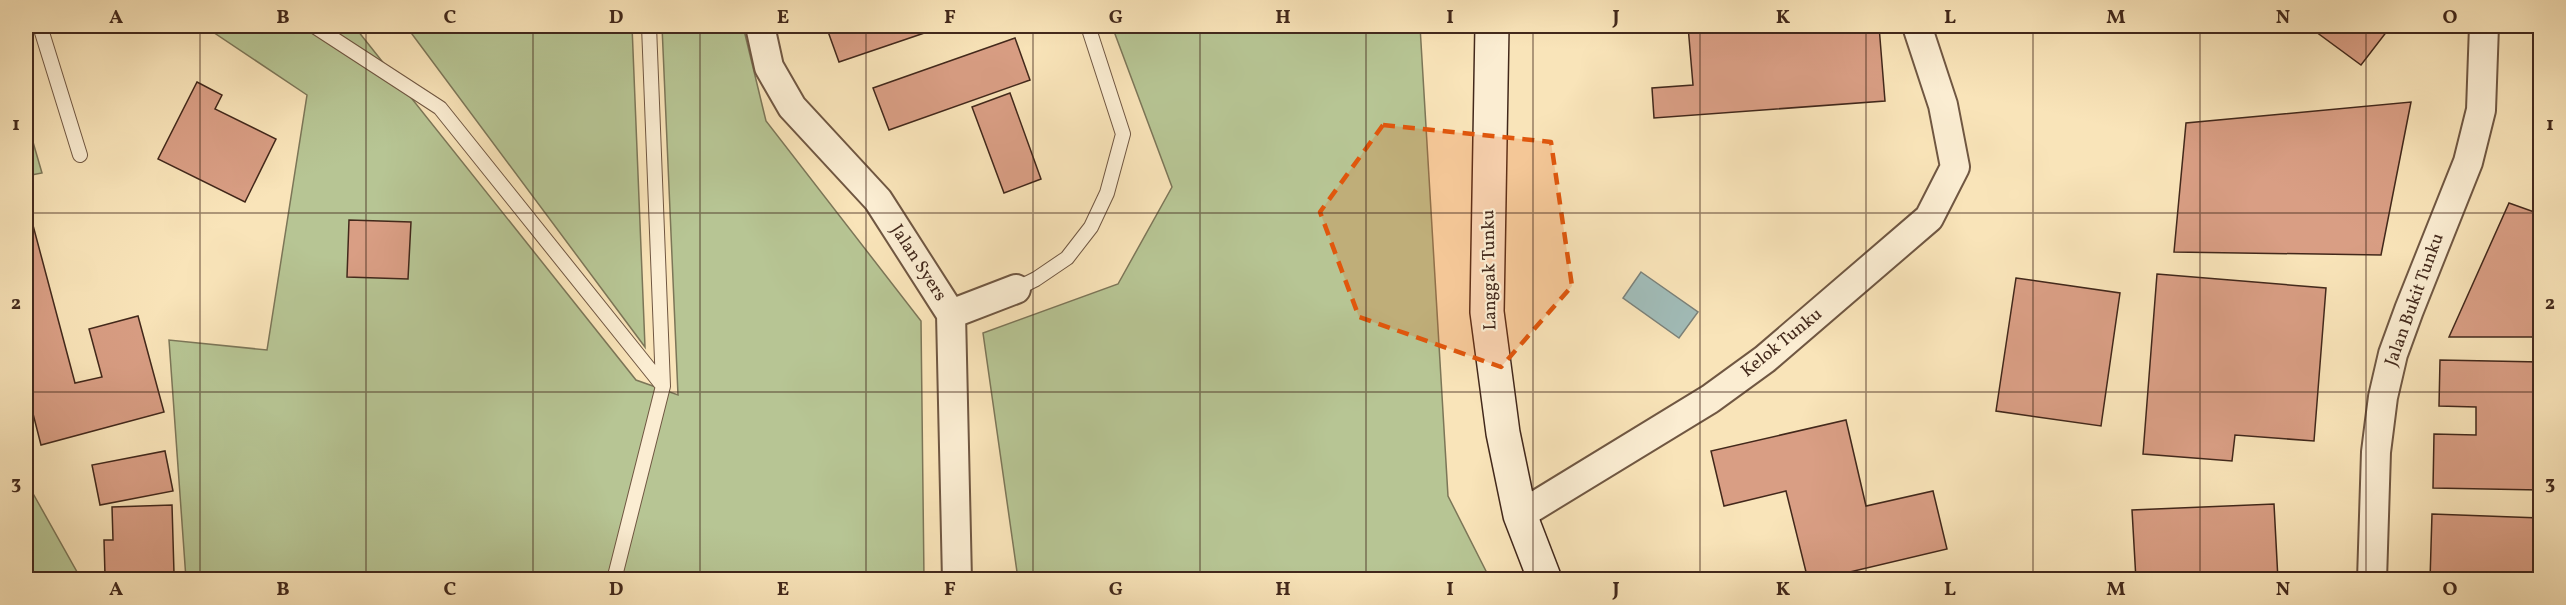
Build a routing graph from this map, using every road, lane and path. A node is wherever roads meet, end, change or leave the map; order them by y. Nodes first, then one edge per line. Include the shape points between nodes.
1 (40, 26) edge
2 (314, 26) edge
3 (650, 26) edge
4 (760, 26) edge
5 (1088, 26) edge
6 (1492, 26) edge
7 (1917, 26) edge
8 (2484, 26) edge
9 (80, 155) dead end
10 (1016, 288) joint
11 (951, 314) junction
12 (663, 386) junction
13 (1520, 515) junction
14 (614, 579) edge
15 (957, 579) edge
16 (1545, 579) edge
17 (2372, 579) edge

1 - 9 lane
2 - 12 lane via 440,108
3 - 12 lane
4 - 11 street, Jalan Syers via 769,67 792,107 878,200
5 - 10 lane via 1123,135 1107,193 1091,227 1067,258
6 - 13 street, Langgak Tunku via 1487,312 1503,433
7 - 13 street, Kelok Tunku via 1943,105 1955,167 1929,218 1765,359 1710,399
8 - 17 street, Jalan Bukit Tunku via 2481,110 2468,162 2393,354 2383,397 2376,452
10 - 11 street
11 - 15 street, Jalan Syers
12 - 14 lane
13 - 16 street, Langgak Tunku

